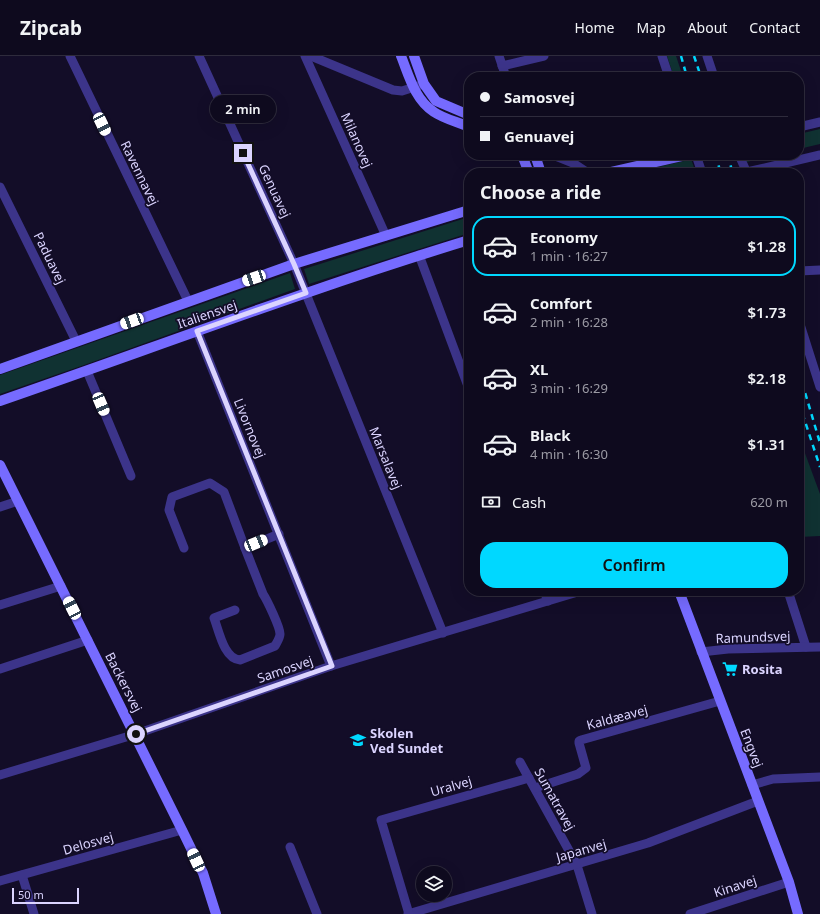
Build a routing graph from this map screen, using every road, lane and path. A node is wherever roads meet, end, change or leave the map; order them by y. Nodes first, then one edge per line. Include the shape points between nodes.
1 (70, 56) edge
2 (199, 56) edge
3 (305, 56) edge
4 (311, 56) edge
5 (401, 56) edge
6 (414, 56) edge
7 (499, 56) edge
8 (544, 56) edge
9 (662, 56) edge
10 (707, 56) edge
11 (502, 66) junction
12 (504, 72) edge
13 (667, 72) edge
14 (712, 72) edge
15 (424, 84) junction
16 (414, 88) junction
17 (464, 113) edge
18 (820, 122) edge
19 (464, 125) edge
20 (804, 126) edge
21 (820, 155) edge
22 (804, 159) edge
23 (566, 160) edge
24 (664, 160) edge
25 (800, 160) edge
26 (580, 168) edge
27 (629, 168) edge
28 (767, 168) edge
29 (0, 187) edge
30 (464, 212) edge
31 (386, 236) junction
32 (464, 242) edge
33 (419, 255) junction
34 (294, 264) junction
35 (820, 270) edge
36 (804, 271) edge
37 (306, 293) junction
38 (188, 301) junction
39 (197, 331) junction
40 (804, 337) edge
41 (76, 341) junction
42 (0, 369) edge
43 (87, 371) junction
44 (464, 375) edge
45 (820, 387) edge
46 (0, 401) edge
47 (0, 465) edge
48 (132, 476) dead end
49 (18, 501) junction
50 (0, 507) edge
51 (279, 534) junction
52 (184, 548) dead end
53 (245, 548) junction
54 (61, 586) junction
55 (546, 596) edge
56 (564, 596) edge
57 (681, 596) edge
58 (790, 596) edge
59 (548, 601) junction
60 (0, 605) edge
61 (235, 610) dead end
62 (443, 632) junction
63 (88, 640) junction
64 (806, 647) junction
65 (820, 647) edge
66 (701, 652) junction
67 (332, 666) junction
68 (0, 669) edge
69 (720, 701) junction
70 (136, 734) junction
71 (520, 762) dead end
72 (0, 775) edge
73 (820, 777) edge
74 (528, 778) junction
75 (752, 785) junction
76 (534, 788) junction
77 (758, 801) junction
78 (182, 830) junction
79 (290, 847) dead end
80 (577, 865) junction
81 (22, 875) junction
82 (0, 881) edge
83 (789, 882) junction
84 (34, 914) edge
85 (216, 914) edge
86 (318, 914) edge
87 (408, 914) edge
88 (592, 914) edge
89 (690, 914) edge
90 (798, 914) edge

1 - 38 street, Ravennavej
2 - 34 street, Genuavej
3 - 31 street, Milanovej
4 - 16 street via 393,90
5 - 16 street
6 - 15 street
7 - 11 street
8 - 11 street
9 - 13 street
10 - 14 street
11 - 12 street
15 - 16 street
15 - 17 street via 436,101
16 - 19 street via 420,100 430,110
18 - 20 street
21 - 22 street
23 - 26 street
24 - 27 street
25 - 28 street
29 - 41 street, Paduavej
30 - 31 street, Italiensvej
31 - 34 street, Italiensvej
32 - 33 street, Italiensvej
33 - 37 street, Italiensvej
33 - 44 street
34 - 37 street, Genuavej
34 - 38 street, Italiensvej
35 - 36 street
37 - 39 street, Italiensvej
37 - 62 street, Marsalavej
38 - 41 street, Italiensvej
39 - 43 street, Italiensvej
39 - 51 street, Livornovej
40 - 45 street
41 - 42 street, Italiensvej
43 - 46 street, Italiensvej
43 - 48 street
47 - 49 street, Backersvej
49 - 50 street
49 - 54 street, Backersvej
51 - 53 street
51 - 67 street, Livornovej
52 - 53 street via 169,510 172,498 210,483 224,492
53 - 61 street via 280,633 275,646 240,660 235,660 227,654 214,618
54 - 60 street
54 - 63 street, Backersvej
55 - 59 street
56 - 59 street, Samosvej
57 - 66 street, Engvej
58 - 64 street, Ramundsvej
59 - 62 street, Samosvej
62 - 67 street, Samosvej
63 - 68 street
63 - 70 street, Backersvej
64 - 65 street, Ramundsvej
64 - 66 street, Ramundsvej
66 - 69 street, Engvej
67 - 70 street, Samosvej
69 - 75 street, Engvej
69 - 76 street, Kaldæavej via 581,740 579,743 586,768 578,774
70 - 72 street, Samosvej
70 - 78 street, Backersvej
71 - 74 street, Sumatravej
73 - 75 street via 773,779
74 - 76 street, Sumatravej
74 - 87 street, Uralvej via 381,820
75 - 77 street, Engvej
76 - 80 street, Sumatravej
77 - 80 street, Japanvej via 648,844
77 - 83 street, Engvej
78 - 81 street, Delosvej
78 - 85 street, Backersvej via 203,873
79 - 86 street
80 - 87 street, Japanvej
80 - 88 street, Sumatravej
81 - 82 street, Delosvej
81 - 84 street
83 - 89 street, Kinavej
83 - 90 street, Engvej

